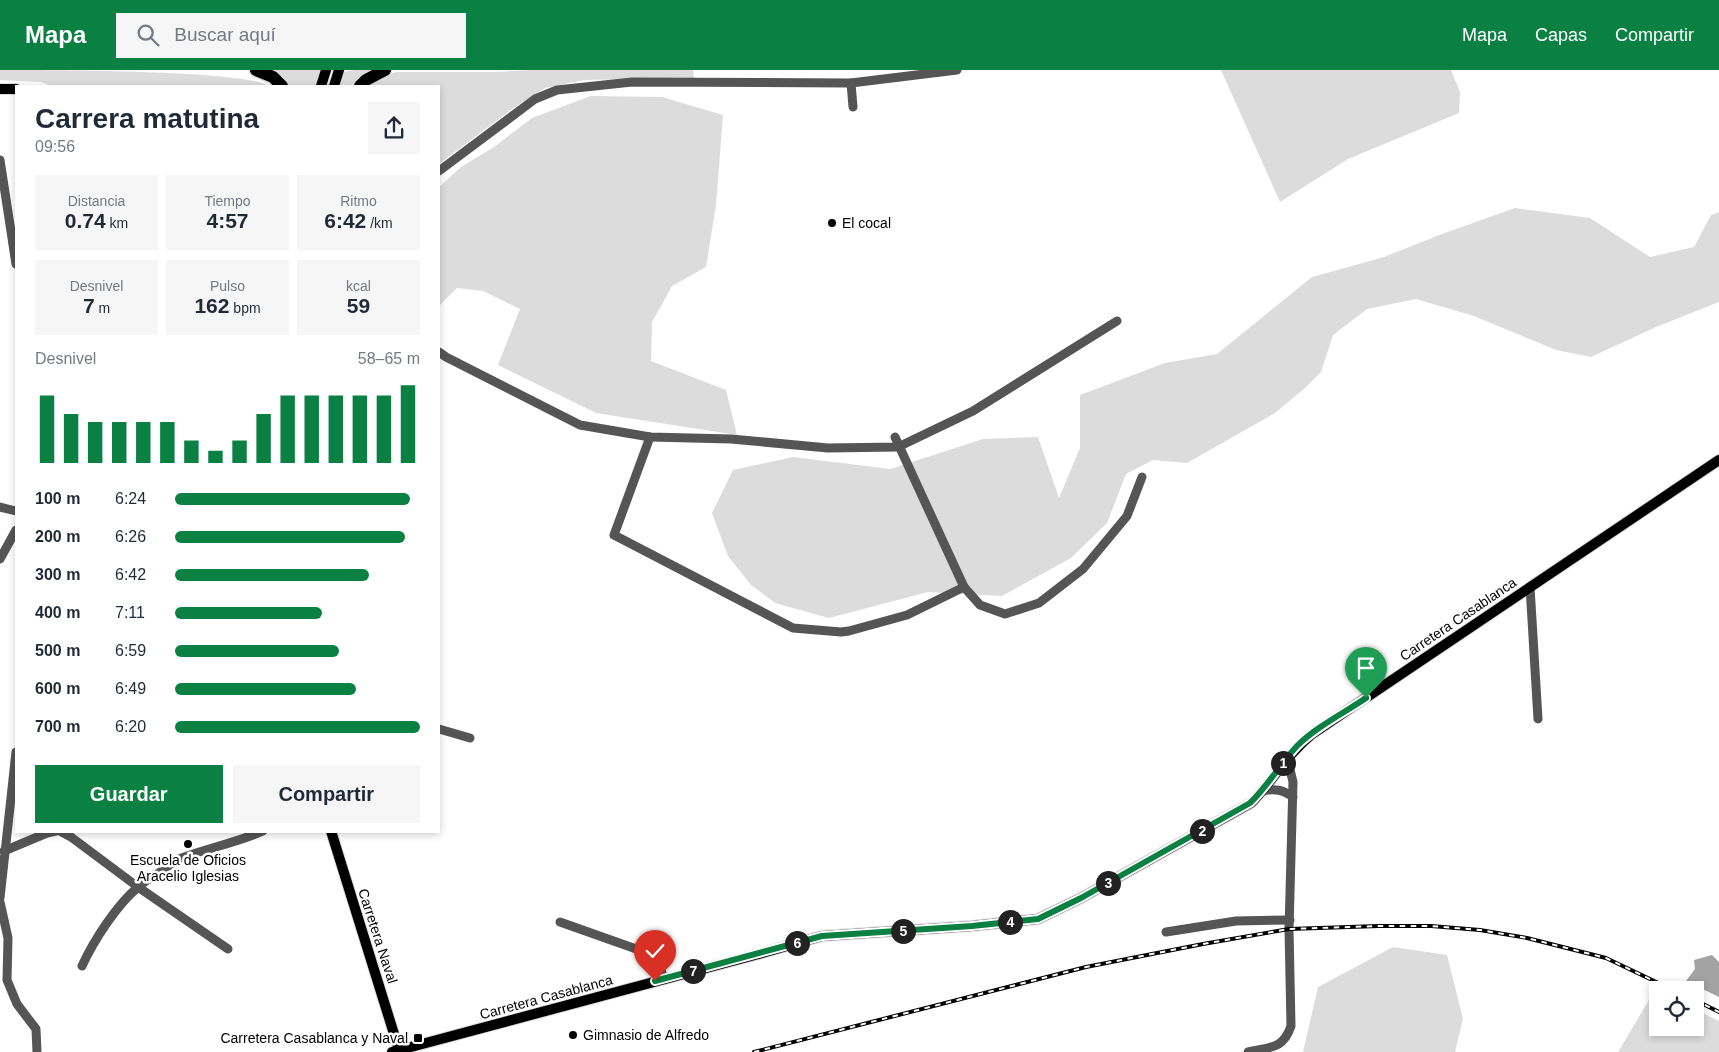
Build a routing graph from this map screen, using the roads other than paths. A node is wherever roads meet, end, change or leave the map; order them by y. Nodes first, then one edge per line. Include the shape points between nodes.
1 (256, 70) edge
2 (326, 70) edge
3 (339, 70) edge
4 (385, 70) edge
5 (957, 70) edge
6 (851, 83) junction
7 (281, 85) edge
8 (321, 85) edge
9 (334, 85) edge
10 (361, 85) edge
11 (0, 90) edge
12 (15, 90) edge
13 (853, 107) dead end
14 (0, 160) edge
15 (440, 170) edge
16 (15, 258) edge
17 (1117, 321) dead end
18 (440, 353) edge
19 (650, 437) junction
20 (895, 437) dead end
21 (898, 447) junction
22 (1719, 460) edge
23 (1142, 477) dead end
24 (0, 507) edge
25 (15, 511) edge
26 (15, 532) edge
27 (0, 559) edge
28 (964, 587) junction
29 (1530, 588) junction
30 (1538, 719) dead end
31 (440, 729) edge
32 (470, 738) dead end
33 (1287, 757) junction
34 (15, 760) edge
35 (1263, 791) junction
36 (1293, 797) junction
37 (47, 833) edge
38 (64, 833) edge
39 (258, 833) edge
40 (332, 833) edge
41 (4, 851) junction
42 (138, 887) junction
43 (0, 898) edge
44 (0, 902) edge
45 (1290, 920) junction
46 (560, 922) dead end
47 (1166, 932) dead end
48 (228, 949) dead end
49 (82, 966) dead end
50 (664, 979) junction
51 (397, 1051) edge
52 (37, 1052) edge
53 (1248, 1052) edge

1 - 7 highway via 273,77
2 - 8 main road
3 - 9 main road
4 - 10 highway
5 - 6 street
6 - 13 street
6 - 15 street via 632,82 557,90 535,99
11 - 12 main road
14 - 16 street
17 - 21 street via 973,410
18 - 19 street via 580,425
19 - 21 street via 731,439 828,448
19 - 28 street via 614,535 793,628 849,631 907,615
20 - 21 street
21 - 28 street
22 - 29 main road, Carretera Casablanca
23 - 28 street via 1121,524 1083,569 1039,603 1005,614 980,605
24 - 25 street
26 - 27 street
29 - 30 street
29 - 33 main road, Carretera Casablanca via 1312,734
31 - 32 street
33 - 35 main road, Carretera Casablanca
33 - 36 street
34 - 41 street
35 - 36 street via 1284,791
35 - 50 main road, Carretera Casablanca via 1250,803 1038,919 822,936
36 - 45 street
37 - 41 street
38 - 42 street
39 - 42 street via 176,860
40 - 51 main road, Carretera Naval
41 - 43 street
42 - 48 street
42 - 49 street via 123,902
44 - 52 street via 8,938 7,980 17,1004 36,1029
45 - 47 street via 1236,921
45 - 53 street via 1291,1026 1280,1044
46 - 50 street via 656,956
50 - 51 main road, Carretera Casablanca

